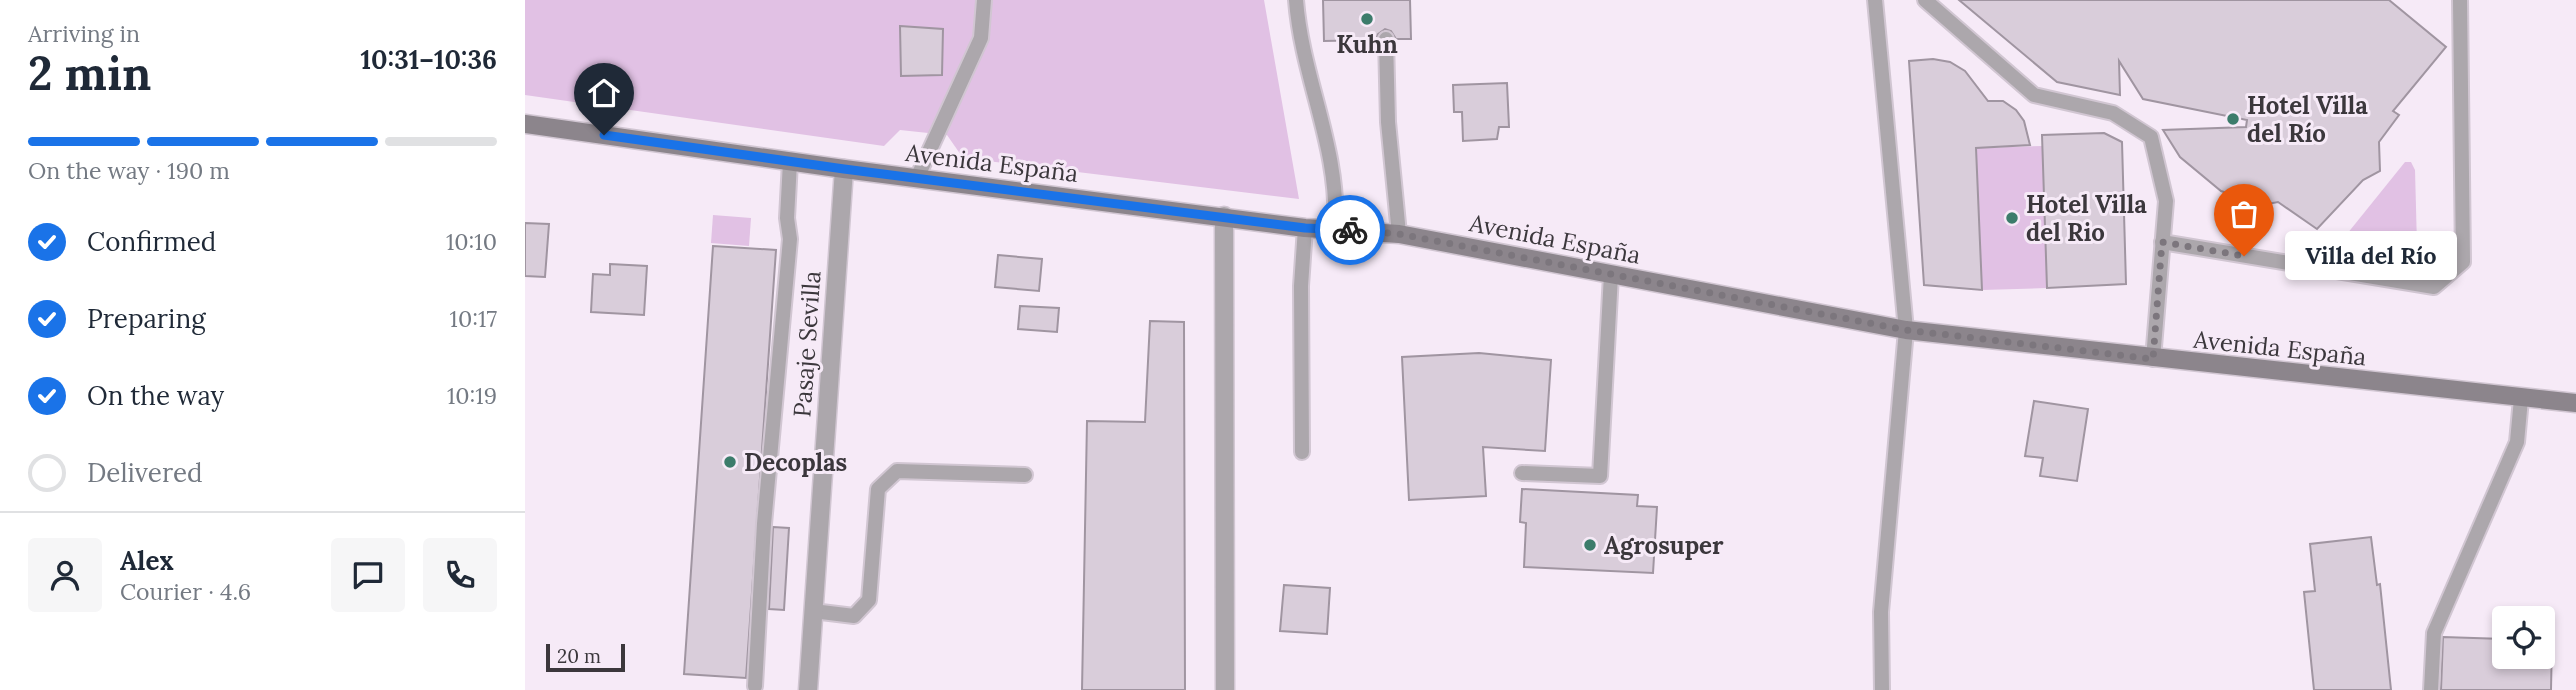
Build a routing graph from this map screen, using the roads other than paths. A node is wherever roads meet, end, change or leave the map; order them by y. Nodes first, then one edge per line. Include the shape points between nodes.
1 (984, 0) edge
2 (1296, 0) edge
3 (1875, 0) edge
4 (1925, 0) edge
5 (2460, 0) edge
6 (1387, 39) dead end
7 (525, 124) edge
8 (790, 162) junction
9 (844, 169) junction
10 (917, 178) junction
11 (1224, 216) junction
12 (1305, 228) junction
13 (1335, 229) junction
14 (1399, 234) junction
15 (2162, 242) junction
16 (1611, 275) junction
17 (1906, 330) junction
18 (2153, 359) junction
19 (2521, 399) junction
20 (2576, 403) edge
21 (1302, 452) dead end
22 (1522, 473) dead end
23 (1024, 475) dead end
24 (813, 611) junction
25 (755, 687) dead end
26 (808, 690) edge
27 (1225, 690) edge
28 (1882, 690) edge
29 (2431, 690) edge

1 - 10 lane via 981,38
2 - 13 lane via 1307,68 1331,153
3 - 17 lane
4 - 15 lane via 2034,94 2113,113 2151,137 2166,201
5 - 15 lane via 2463,262 2434,287
6 - 14 lane via 1388,122
7 - 8 main road, Avenida España
8 - 9 main road, Avenida España
8 - 25 lane via 790,239 764,524
9 - 10 main road, Avenida España
9 - 24 street, Pasaje Sevilla
10 - 11 main road, Avenida España
11 - 12 main road, Avenida España
11 - 27 street
12 - 13 main road, Avenida España
12 - 21 lane
13 - 14 main road, Avenida España
14 - 16 main road, Avenida España
15 - 18 lane
16 - 17 main road, Avenida España
16 - 22 lane via 1600,476
17 - 18 main road, Avenida España
17 - 28 lane via 1881,612
18 - 19 main road, Avenida España
19 - 20 main road, Avenida España
19 - 29 lane via 2517,442 2434,634
23 - 24 lane via 897,471 878,489 869,600 854,615
24 - 26 street, Pasaje Sevilla

